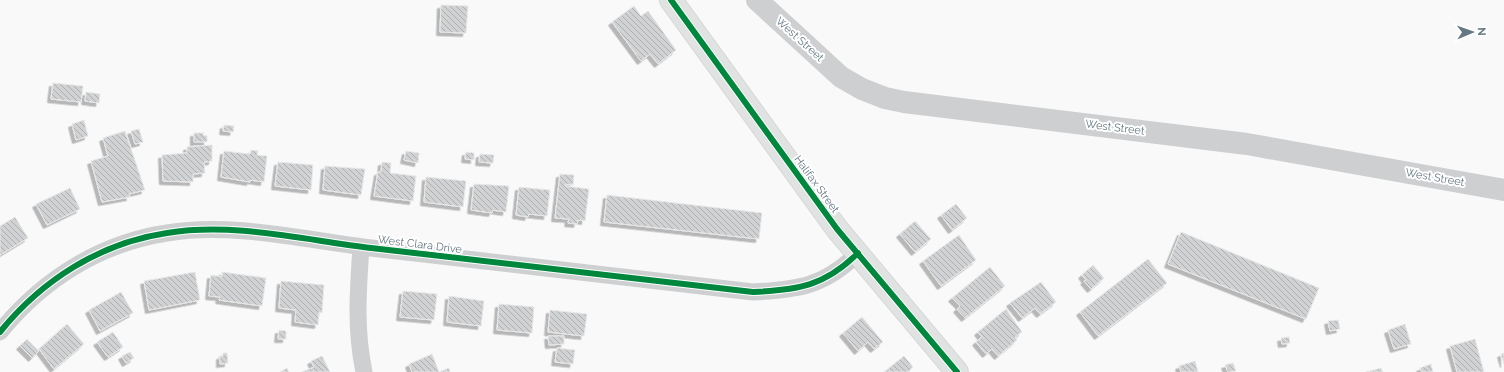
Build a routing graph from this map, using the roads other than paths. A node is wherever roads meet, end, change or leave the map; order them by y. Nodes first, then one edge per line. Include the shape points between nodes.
1 (674, 1) edge
2 (767, 3) edge
3 (1504, 190) edge
4 (361, 247) junction
5 (858, 254) junction
6 (0, 332) edge
7 (364, 372) edge
8 (957, 372) edge

1 - 5 main road, Halifax Street via 733,88
2 - 3 street, West Street via 841,77 885,98 1248,144
4 - 5 street, West Clara Drive via 754,292 783,291 825,279 843,268
4 - 6 street, West Clara Drive via 236,230 204,229 166,233 130,241 95,255 44,287 16,312
4 - 7 street via 357,311 359,346
5 - 8 main road, Halifax Street

